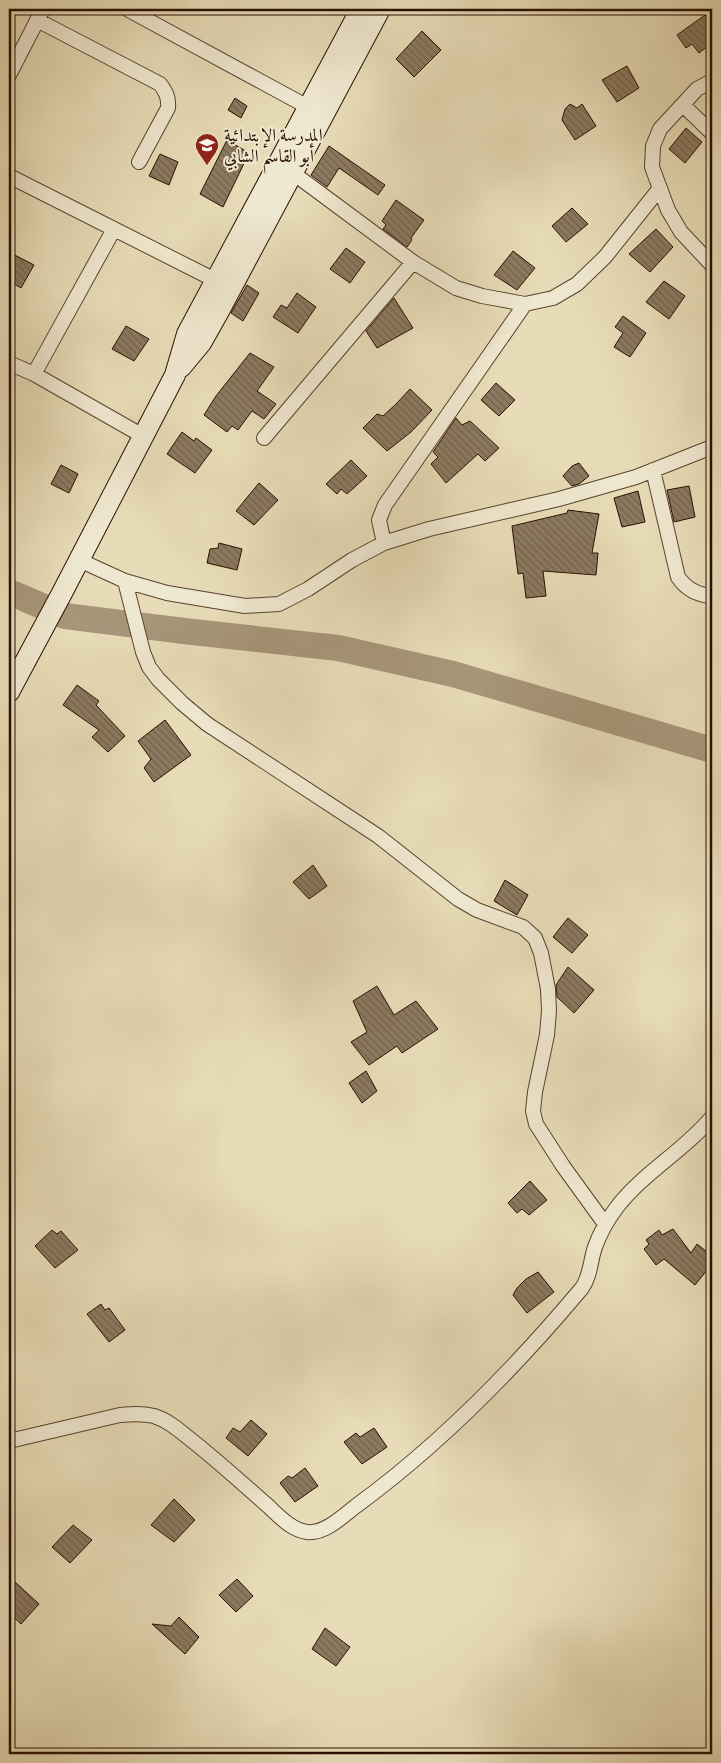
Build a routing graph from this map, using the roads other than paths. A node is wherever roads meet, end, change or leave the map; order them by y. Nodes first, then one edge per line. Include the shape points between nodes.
1 (127, 9) edge
2 (361, 9) edge
3 (380, 9) edge
4 (40, 12) edge
5 (11, 66) edge
6 (712, 81) edge
7 (683, 105) junction
8 (308, 107) junction
9 (712, 134) edge
10 (139, 162) dead end
11 (293, 173) junction
12 (9, 176) edge
13 (660, 188) junction
14 (114, 229) junction
15 (413, 262) junction
16 (712, 265) edge
17 (215, 280) junction
18 (525, 304) junction
19 (9, 362) edge
20 (34, 374) junction
21 (175, 375) junction
22 (143, 436) junction
23 (264, 438) dead end
24 (712, 447) edge
25 (653, 470) junction
26 (384, 543) junction
27 (79, 560) junction
28 (125, 581) junction
29 (712, 596) edge
30 (9, 692) edge
31 (712, 1117) edge
32 (605, 1224) junction
33 (9, 1441) edge

1 - 8 street
2 - 8 main road
3 - 11 main road
4 - 5 street
4 - 10 street via 160,84 166,93 168,108
6 - 7 street via 697,89
7 - 9 street
7 - 13 street via 660,128 653,146 652,167
8 - 17 main road
11 - 15 street
11 - 21 main road via 201,343
12 - 14 street
13 - 16 street via 681,232
13 - 18 street via 605,258 577,284 553,298
14 - 17 street
14 - 20 street
15 - 18 street via 456,288
15 - 23 street
17 - 21 main road via 187,334
18 - 26 street via 384,505 379,520
19 - 20 street
20 - 22 street
21 - 22 main road
22 - 27 main road
24 - 25 street
25 - 26 street via 559,499 429,529
25 - 29 street via 678,577 694,592
26 - 28 street via 279,604 245,606 167,593
27 - 28 street
27 - 30 main road
28 - 32 street via 149,667 182,703 208,724 378,836 458,899 477,910 523,927 535,938 548,989 549,1012 535,1092 533,1111 536,1124
31 - 32 street via 674,1155 633,1187
32 - 33 street via 588,1279 582,1288 496,1383 434,1444 334,1523 318,1531 297,1529 285,1521 197,1444 171,1424 154,1416 138,1413 120,1415

